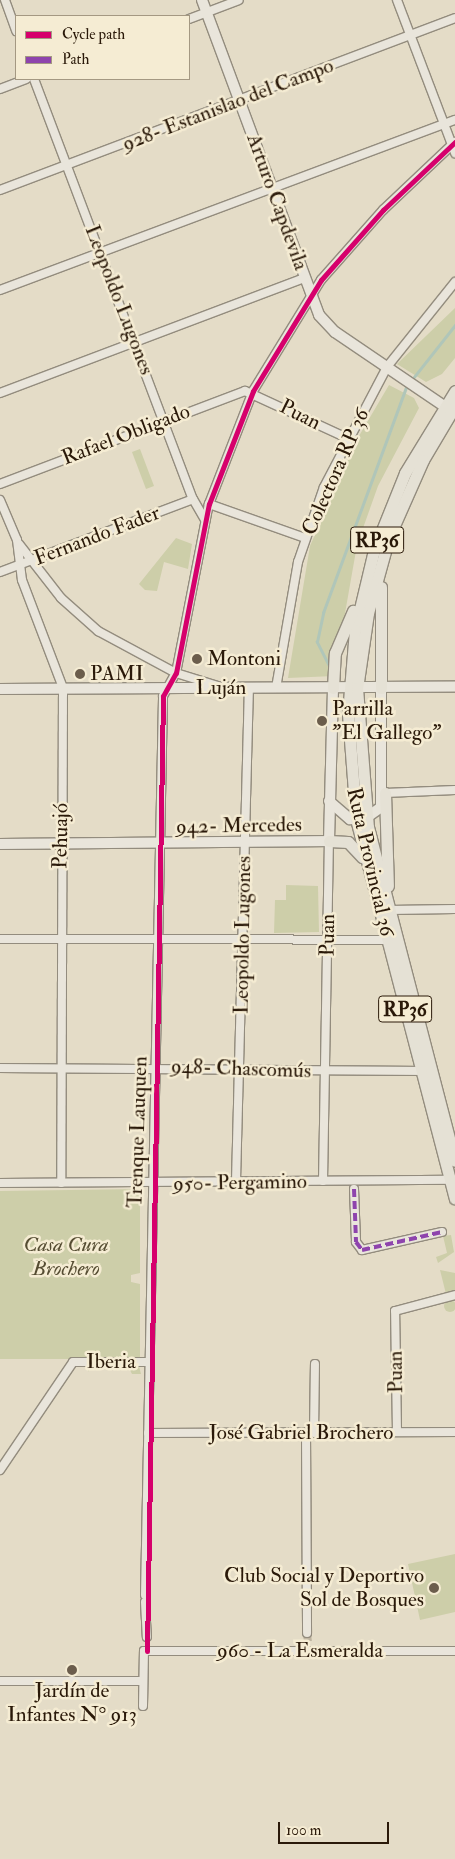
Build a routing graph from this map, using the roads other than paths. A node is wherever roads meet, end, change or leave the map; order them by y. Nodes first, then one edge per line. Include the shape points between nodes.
1 (5, 0) edge
2 (202, 0) edge
3 (239, 0) edge
4 (396, 0) edge
5 (207, 12) junction
6 (455, 18) edge
7 (190, 19) edge
8 (15, 28) edge
9 (409, 35) junction
10 (23, 80) edge
11 (34, 80) edge
12 (0, 89) edge
13 (240, 100) junction
14 (455, 120) edge
15 (442, 124) junction
16 (454, 147) edge
17 (68, 166) junction
18 (272, 189) junction
19 (0, 190) edge
20 (102, 254) junction
21 (305, 278) junction
22 (455, 282) edge
23 (0, 290) edge
24 (310, 294) junction
25 (135, 343) junction
26 (387, 367) junction
27 (254, 391) junction
28 (455, 391) edge
29 (0, 393) edge
30 (449, 406) edge
31 (164, 421) junction
32 (347, 438) junction
33 (0, 484) edge
34 (193, 499) junction
35 (0, 500) edge
36 (210, 504) junction
37 (401, 506) junction
38 (205, 520) junction
39 (305, 538) junction
40 (16, 540) junction
41 (29, 562) junction
42 (370, 562) junction
43 (19, 565) junction
44 (0, 572) edge
45 (176, 673) junction
46 (455, 687) edge
47 (63, 688) junction
48 (168, 688) junction
49 (226, 688) junction
50 (276, 688) junction
51 (333, 688) junction
52 (352, 688) junction
53 (381, 688) junction
54 (0, 689) edge
55 (249, 689) junction
56 (455, 790) edge
57 (385, 793) junction
58 (329, 801) junction
59 (361, 819) junction
60 (329, 841) junction
61 (161, 842) junction
62 (245, 842) junction
63 (61, 843) junction
64 (0, 844) edge
65 (371, 878) junction
66 (455, 908) edge
67 (389, 910) junction
68 (0, 939) edge
69 (60, 939) junction
70 (160, 939) junction
71 (243, 940) junction
72 (328, 940) junction
73 (387, 940) junction
74 (60, 1067) junction
75 (157, 1067) junction
76 (0, 1068) edge
77 (241, 1068) junction
78 (422, 1071) junction
79 (327, 1072) junction
80 (455, 1161) edge
81 (450, 1180) junction
82 (236, 1181) junction
83 (323, 1181) junction
84 (61, 1183) junction
85 (0, 1184) edge
86 (152, 1184) junction
87 (354, 1190) dead end
88 (455, 1198) edge
89 (442, 1232) dead end
90 (455, 1295) edge
91 (149, 1362) junction
92 (315, 1364) dead end
93 (397, 1432) junction
94 (455, 1432) edge
95 (148, 1433) junction
96 (310, 1433) junction
97 (0, 1470) edge
98 (307, 1633) tunnel mouth
99 (146, 1646) junction
100 (455, 1651) edge
101 (0, 1681) edge
102 (143, 1681) junction
103 (143, 1706) dead end

1 - 8 street
2 - 5 main road, Arturo Capdevila
3 - 5 street
4 - 9 street
5 - 7 street
5 - 13 main road, Arturo Capdevila
6 - 9 street, 928- Estanislao del Campo
9 - 13 street, 928- Estanislao del Campo
9 - 15 street
10 - 12 street
11 - 17 street, Leopoldo Lugones
13 - 17 street, 928- Estanislao del Campo
13 - 18 main road, Arturo Capdevila
14 - 15 street
15 - 16 street
15 - 18 street
16 - 24 street, Trenque Lauquen via 377,215
17 - 19 street, 928- Estanislao del Campo
17 - 20 street, Leopoldo Lugones
18 - 20 street
18 - 21 main road, Arturo Capdevila
20 - 23 street
20 - 25 street, Leopoldo Lugones
21 - 24 main road, Arturo Capdevila
21 - 25 street
22 - 26 street, Colectora RP 36
24 - 26 main road, Arturo Capdevila via 329,327
24 - 27 street, Trenque Lauquen
25 - 29 street
25 - 31 street, Leopoldo Lugones
26 - 30 main road, Arturo Capdevila
26 - 32 street, Colectora RP 36
27 - 31 street, Rafael Obligado via 238,393
27 - 32 street, Puan
27 - 36 street, Trenque Lauquen
28 - 30 main road, Ruta Provincial 36 / RP36
30 - 37 main road, Ruta Provincial 36 / RP36
30 - 42 main road, Ruta Provincial 36 / RP36 via 405,473
31 - 33 street, Rafael Obligado
31 - 34 street, Leopoldo Lugones
32 - 39 street, Colectora RP 36
34 - 38 street, Leopoldo Lugones
34 - 41 street, Fernando Fader
35 - 40 street, Pehuajó
36 - 38 street, Trenque Lauquen
36 - 39 street
37 - 52 main road, Ruta Provincial 36 / RP36 via 373,591
37 - 53 main road via 379,598
38 - 45 street, Trenque Lauquen
39 - 50 street, Colectora RP 36
40 - 41 street
40 - 43 street, Pehuajó
41 - 43 street, Fernando Fader
41 - 45 street via 61,598 98,631
42 - 51 main road via 338,645
42 - 52 main road, Ruta Provincial 36 / RP36
43 - 44 street, Fernando Fader
43 - 47 street, Pehuajó
45 - 48 street, Trenque Lauquen
45 - 49 street
46 - 53 main road, Luján
47 - 48 main road, Luján
47 - 54 main road, Luján
47 - 63 street, Pehuajó
48 - 49 main road, Luján
48 - 61 street, Trenque Lauquen via 163,696
49 - 55 main road, Luján
50 - 51 main road, Luján
50 - 55 main road, Luján
51 - 52 main road, Luján
51 - 58 main road, Puan
52 - 53 main road, Luján
52 - 59 main road, Ruta Provincial 36 / RP36
53 - 57 main road
55 - 62 street, Leopoldo Lugones
56 - 57 street
57 - 59 main road via 381,807
57 - 67 main road
58 - 59 main road via 345,818
58 - 60 main road, Puan
59 - 65 main road, Ruta Provincial 36 / RP36
59 - 67 main road, Ruta Provincial 36 / RP36
60 - 62 main road, 942- Mercedes
60 - 65 main road via 357,847
60 - 72 street, Puan
61 - 62 main road, 942- Mercedes
61 - 63 main road, 942- Mercedes
61 - 70 street, Trenque Lauquen
62 - 71 street, Leopoldo Lugones
63 - 64 main road, 942- Mercedes
63 - 69 street, Pehuajó
65 - 73 main road, Ruta Provincial 36 / RP36
66 - 67 street
67 - 80 main road, Ruta Provincial 36 / RP36
68 - 69 street
69 - 70 street
69 - 74 street, Pehuajó
70 - 71 street
70 - 75 street, Trenque Lauquen
71 - 72 street
71 - 77 street, Leopoldo Lugones
72 - 73 street
72 - 79 street, Puan
73 - 78 main road, Ruta Provincial 36 / RP36
74 - 75 street, 948- Chascomús
74 - 76 street, 948- Chascomús
74 - 84 street, Pehuajó
75 - 77 street, 948- Chascomús
75 - 86 street, Trenque Lauquen
77 - 79 street, 948- Chascomús
77 - 82 street, Leopoldo Lugones
78 - 79 street, 948- Chascomús
78 - 81 main road, Ruta Provincial 36 / RP36
79 - 83 street, Puan
81 - 83 street, 950- Pergamino
81 - 88 main road, Ruta Provincial 36 / RP36
82 - 83 street, 950- Pergamino
82 - 86 street, 950- Pergamino
84 - 85 street, 950- Pergamino
84 - 86 street, 950- Pergamino
86 - 91 street, Trenque Lauquen
87 - 89 street via 360,1249
90 - 93 street, Puan via 395,1311
91 - 95 street, Trenque Lauquen
91 - 97 street, Iberia via 73,1362
92 - 96 street
93 - 94 street, José Gabriel Brochero
93 - 96 street, José Gabriel Brochero
95 - 96 street, José Gabriel Brochero
95 - 99 street, Trenque Lauquen
96 - 98 street
99 - 100 street, 960 - La Esmeralda via 308,1646
99 - 102 street, Trenque Lauquen
101 - 102 street
102 - 103 street, Trenque Lauquen

